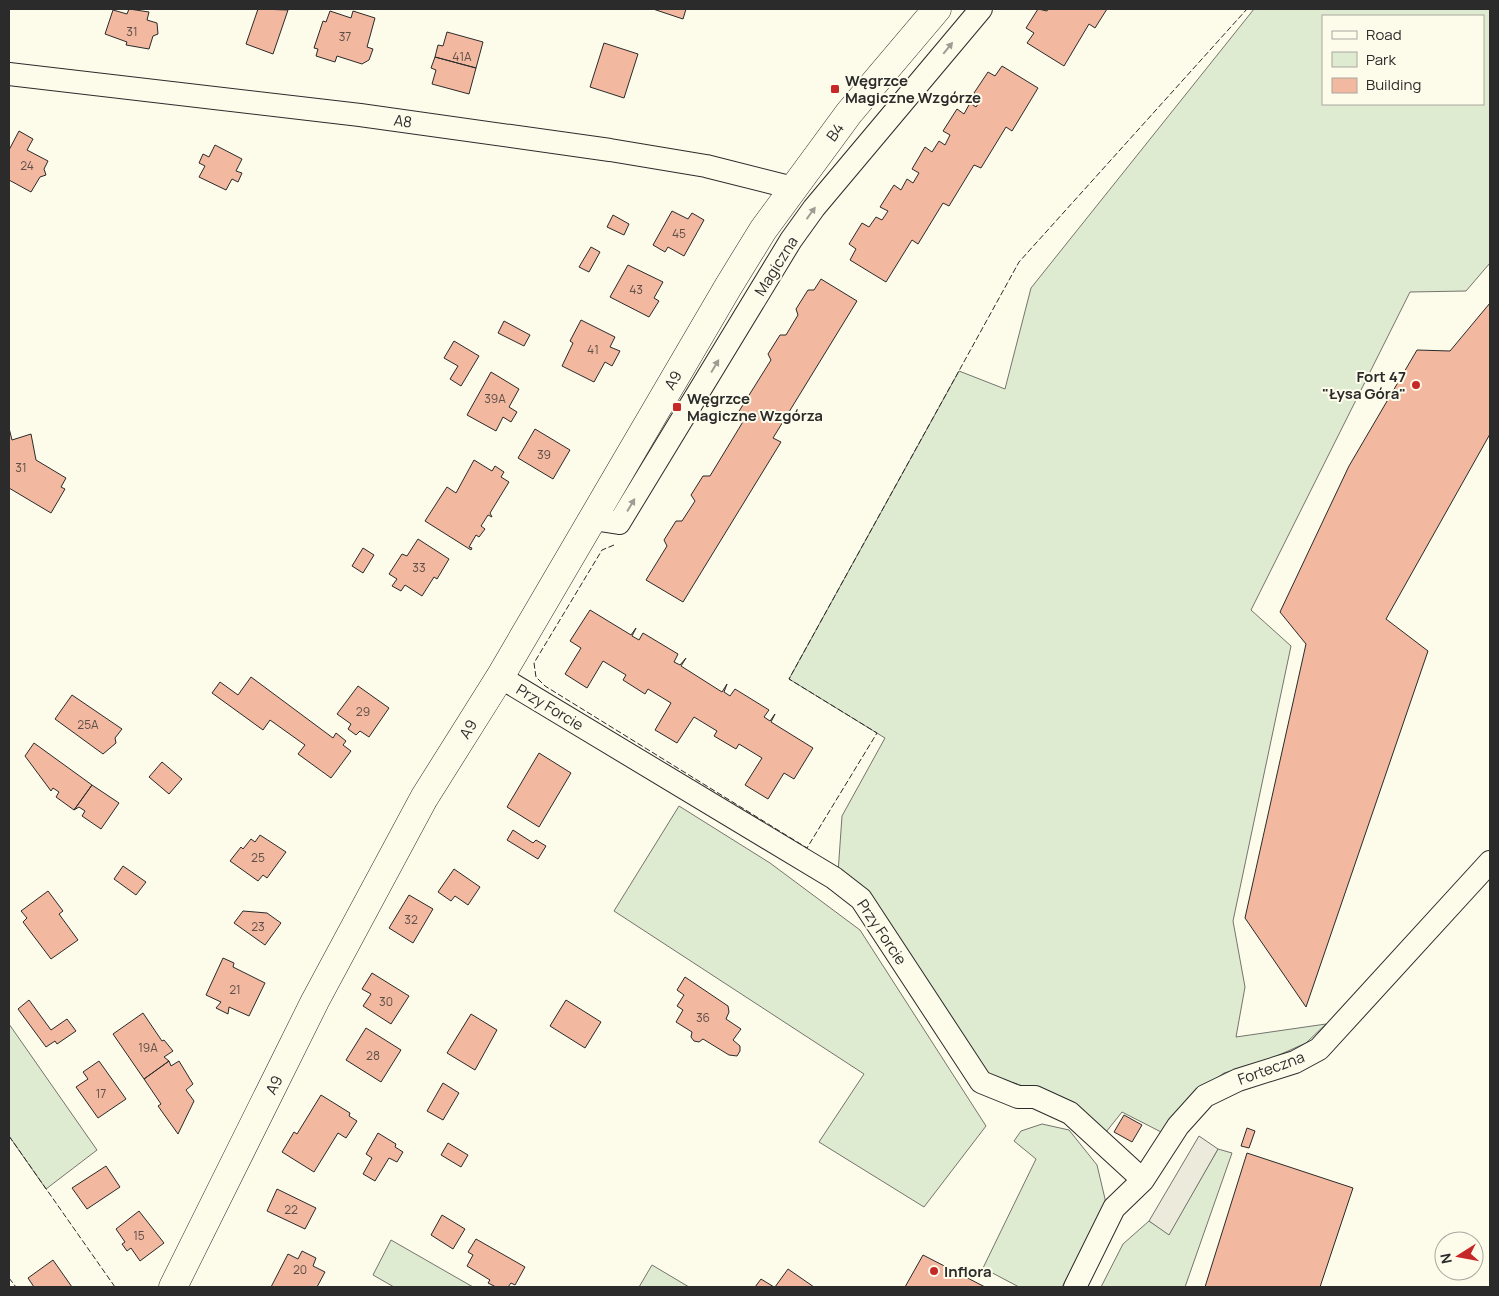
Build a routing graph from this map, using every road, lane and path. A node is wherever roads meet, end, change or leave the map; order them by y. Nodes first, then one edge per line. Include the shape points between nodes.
1 (937, 9) edge
2 (980, 9) edge
3 (9, 74) edge
4 (793, 188) junction
5 (592, 519) junction
6 (500, 677) junction
7 (1490, 862) edge
8 (1143, 1180) junction
9 (173, 1287) edge
10 (1075, 1287) edge

1 - 4 street, B4 via 849,113
5 -> 2 street, Magiczna via 619,523 797,232
3 - 4 street, A8 via 376,117 610,150 706,166
4 - 5 street, A9 via 763,230
5 - 6 street, A9
6 - 8 street, Przy Forcie via 834,878 861,899 981,1082 1018,1097 1035,1097 1070,1114
6 - 9 street, A9 via 424,798 315,1000
7 - 8 street, Forteczna via 1319,1049 1296,1062 1238,1080 1205,1096 1178,1126
8 - 10 street, Forteczna via 1114,1208

